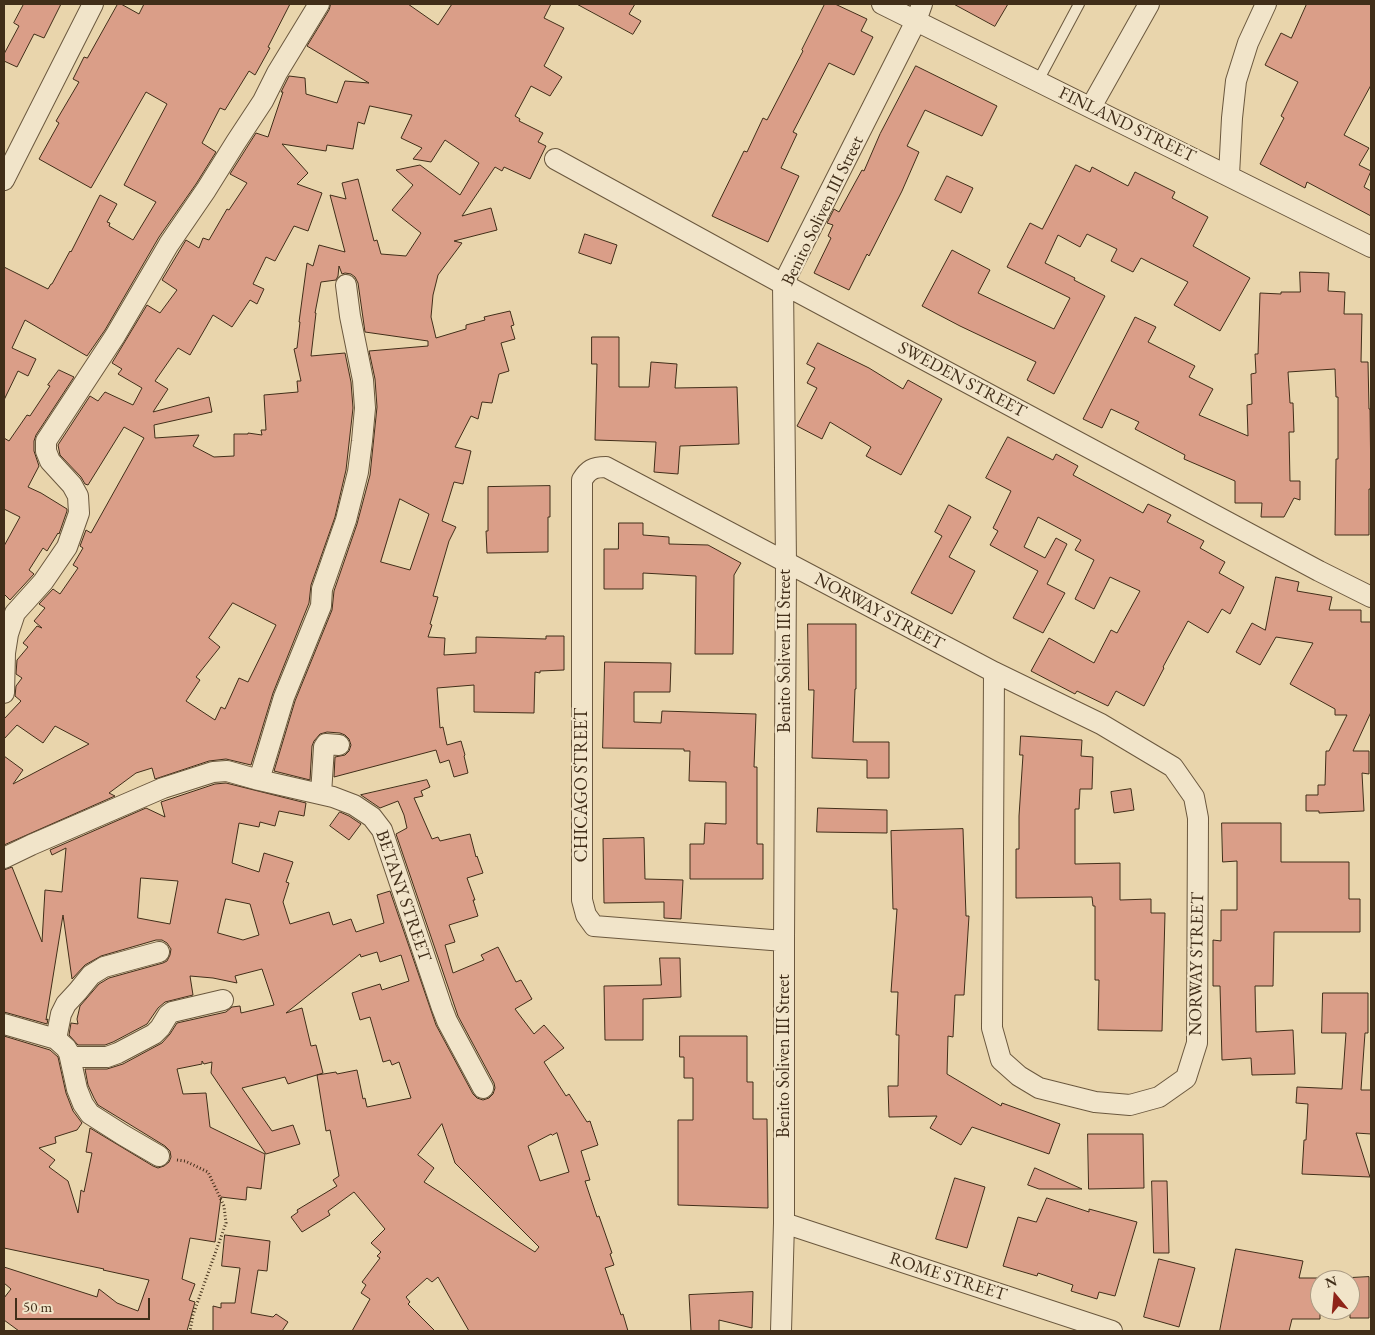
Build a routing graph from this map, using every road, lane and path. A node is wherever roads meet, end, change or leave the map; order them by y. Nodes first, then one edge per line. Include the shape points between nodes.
1 (93, 4) edge
2 (319, 4) edge
3 (882, 4) edge
4 (1079, 4) edge
5 (1148, 4) edge
6 (1266, 4) edge
7 (919, 12) edge
8 (1038, 81) junction
9 (1091, 107) junction
10 (555, 159) dead end
11 (1228, 175) junction
12 (4, 180) edge
13 (1371, 247) edge
14 (784, 284) junction
15 (346, 285) dead end
16 (606, 467) joint
17 (786, 563) junction
18 (1371, 597) edge
19 (994, 672) junction
20 (4, 692) edge
21 (339, 745) dead end
22 (259, 780) junction
23 (321, 794) junction
24 (4, 858) edge
25 (784, 941) junction
26 (159, 952) dead end
27 (223, 1000) dead end
28 (4, 1024) edge
29 (56, 1038) junction
30 (70, 1057) junction
31 (483, 1088) dead end
32 (159, 1156) joint
33 (784, 1222) junction
34 (190, 1331) edge
35 (782, 1331) edge
36 (1112, 1331) edge

1 - 12 street
2 - 20 street via 263,101 168,244 115,336 46,441 50,461 78,496 79,513 67,547 43,582 15,613 5,652
3 - 7 street, FINLAND STREET
4 - 8 lane
5 - 9 street
6 - 11 street via 1236,80
7 - 8 street, FINLAND STREET
7 - 14 street, Benito Soliven Ⅲ Street
8 - 9 street, FINLAND STREET
9 - 11 street, FINLAND STREET
10 - 14 street, SWEDEN STREET
11 - 13 street, FINLAND STREET
14 - 17 street, Benito Soliven Ⅲ Street
14 - 18 street, SWEDEN STREET
15 - 22 street via 365,408 358,472 346,520 322,590 321,606 284,697
16 - 17 street, NORWAY STREET
16 - 25 street, CHICAGO STREET via 589,470 582,480 582,900 586,915 594,926
17 - 19 street, NORWAY STREET
17 - 25 street, Benito Soliven Ⅲ Street
19 - 19 street, NORWAY STREET via 1102,724 1173,767 1194,797 1198,818 1197,1043 1186,1078 1159,1097 1130,1105 1095,1102 1040,1088 1001,1060 992,1028
21 - 23 street via 326,744 324,747
22 - 23 street, BETANY STREET
22 - 24 street, BETANY STREET via 227,771 213,772 163,788
23 - 31 street, BETANY STREET via 354,805 372,817 382,830 447,1021
25 - 33 street, Benito Soliven Ⅲ Street
26 - 29 street via 104,967 91,975 66,1004
27 - 30 street via 172,1012 154,1034 118,1053
28 - 29 street
29 - 30 street
30 - 32 street via 77,1089 90,1114
32 - 34 path via 185,1161 208,1172 224,1206 226,1223
33 - 35 street, Benito Soliven Ⅲ Street
33 - 36 street, ROME STREET

